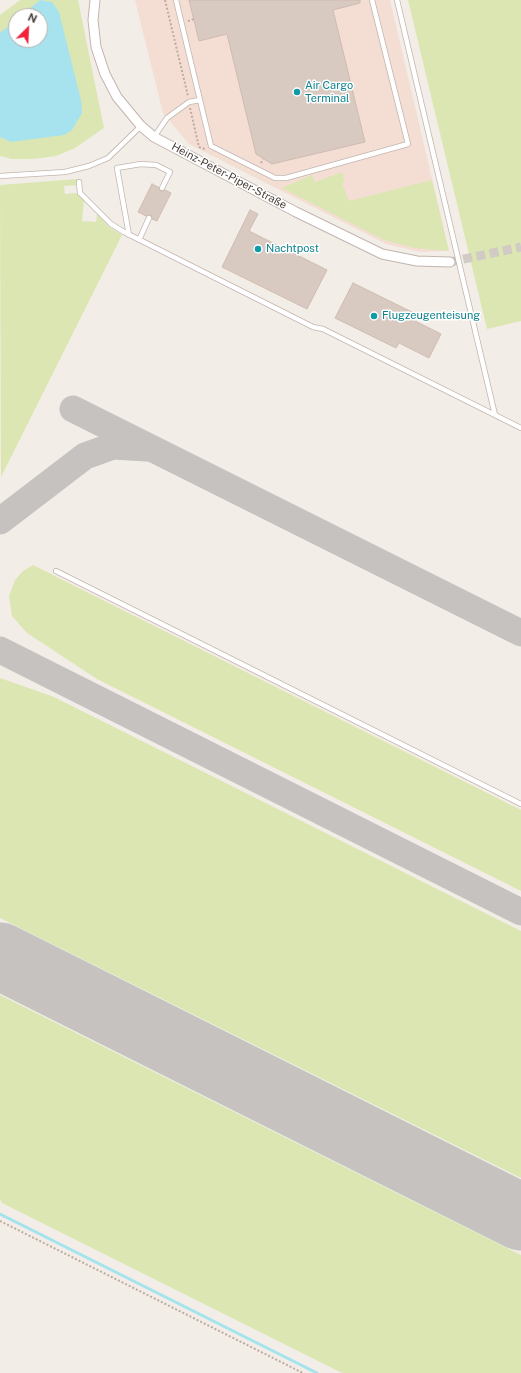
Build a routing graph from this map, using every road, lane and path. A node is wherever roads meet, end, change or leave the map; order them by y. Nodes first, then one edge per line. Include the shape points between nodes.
1 (95, 0) edge
2 (176, 0) edge
3 (372, 0) edge
4 (397, 0) edge
5 (200, 100) junction
6 (141, 126) junction
7 (154, 137) junction
8 (0, 176) edge
9 (79, 182) dead end
10 (162, 188) dead end
11 (149, 218) dead end
12 (129, 235) junction
13 (139, 240) junction
14 (450, 262) tunnel mouth
15 (495, 415) junction
16 (521, 428) edge
17 (56, 570) dead end
18 (521, 804) edge
19 (0, 1221) edge
20 (303, 1373) edge

1 - 6 street, Heinz-Peter-Piper-Straße via 93,20 96,47 105,74 117,97
2 - 5 lane
3 - 5 lane via 408,144 286,178 275,178 211,146
4 - 15 lane
5 - 7 lane via 189,102 167,118
6 - 7 street, Heinz-Peter-Piper-Straße
6 - 8 lane via 108,158 89,166 65,172
7 - 14 street, Heinz-Peter-Piper-Straße via 382,254 416,261
9 - 12 lane via 80,193 111,224
10 - 12 lane via 170,172 156,165 141,164 117,168
11 - 13 lane
12 - 13 lane
13 - 15 lane
15 - 16 lane
17 - 18 lane
19 - 20 path

